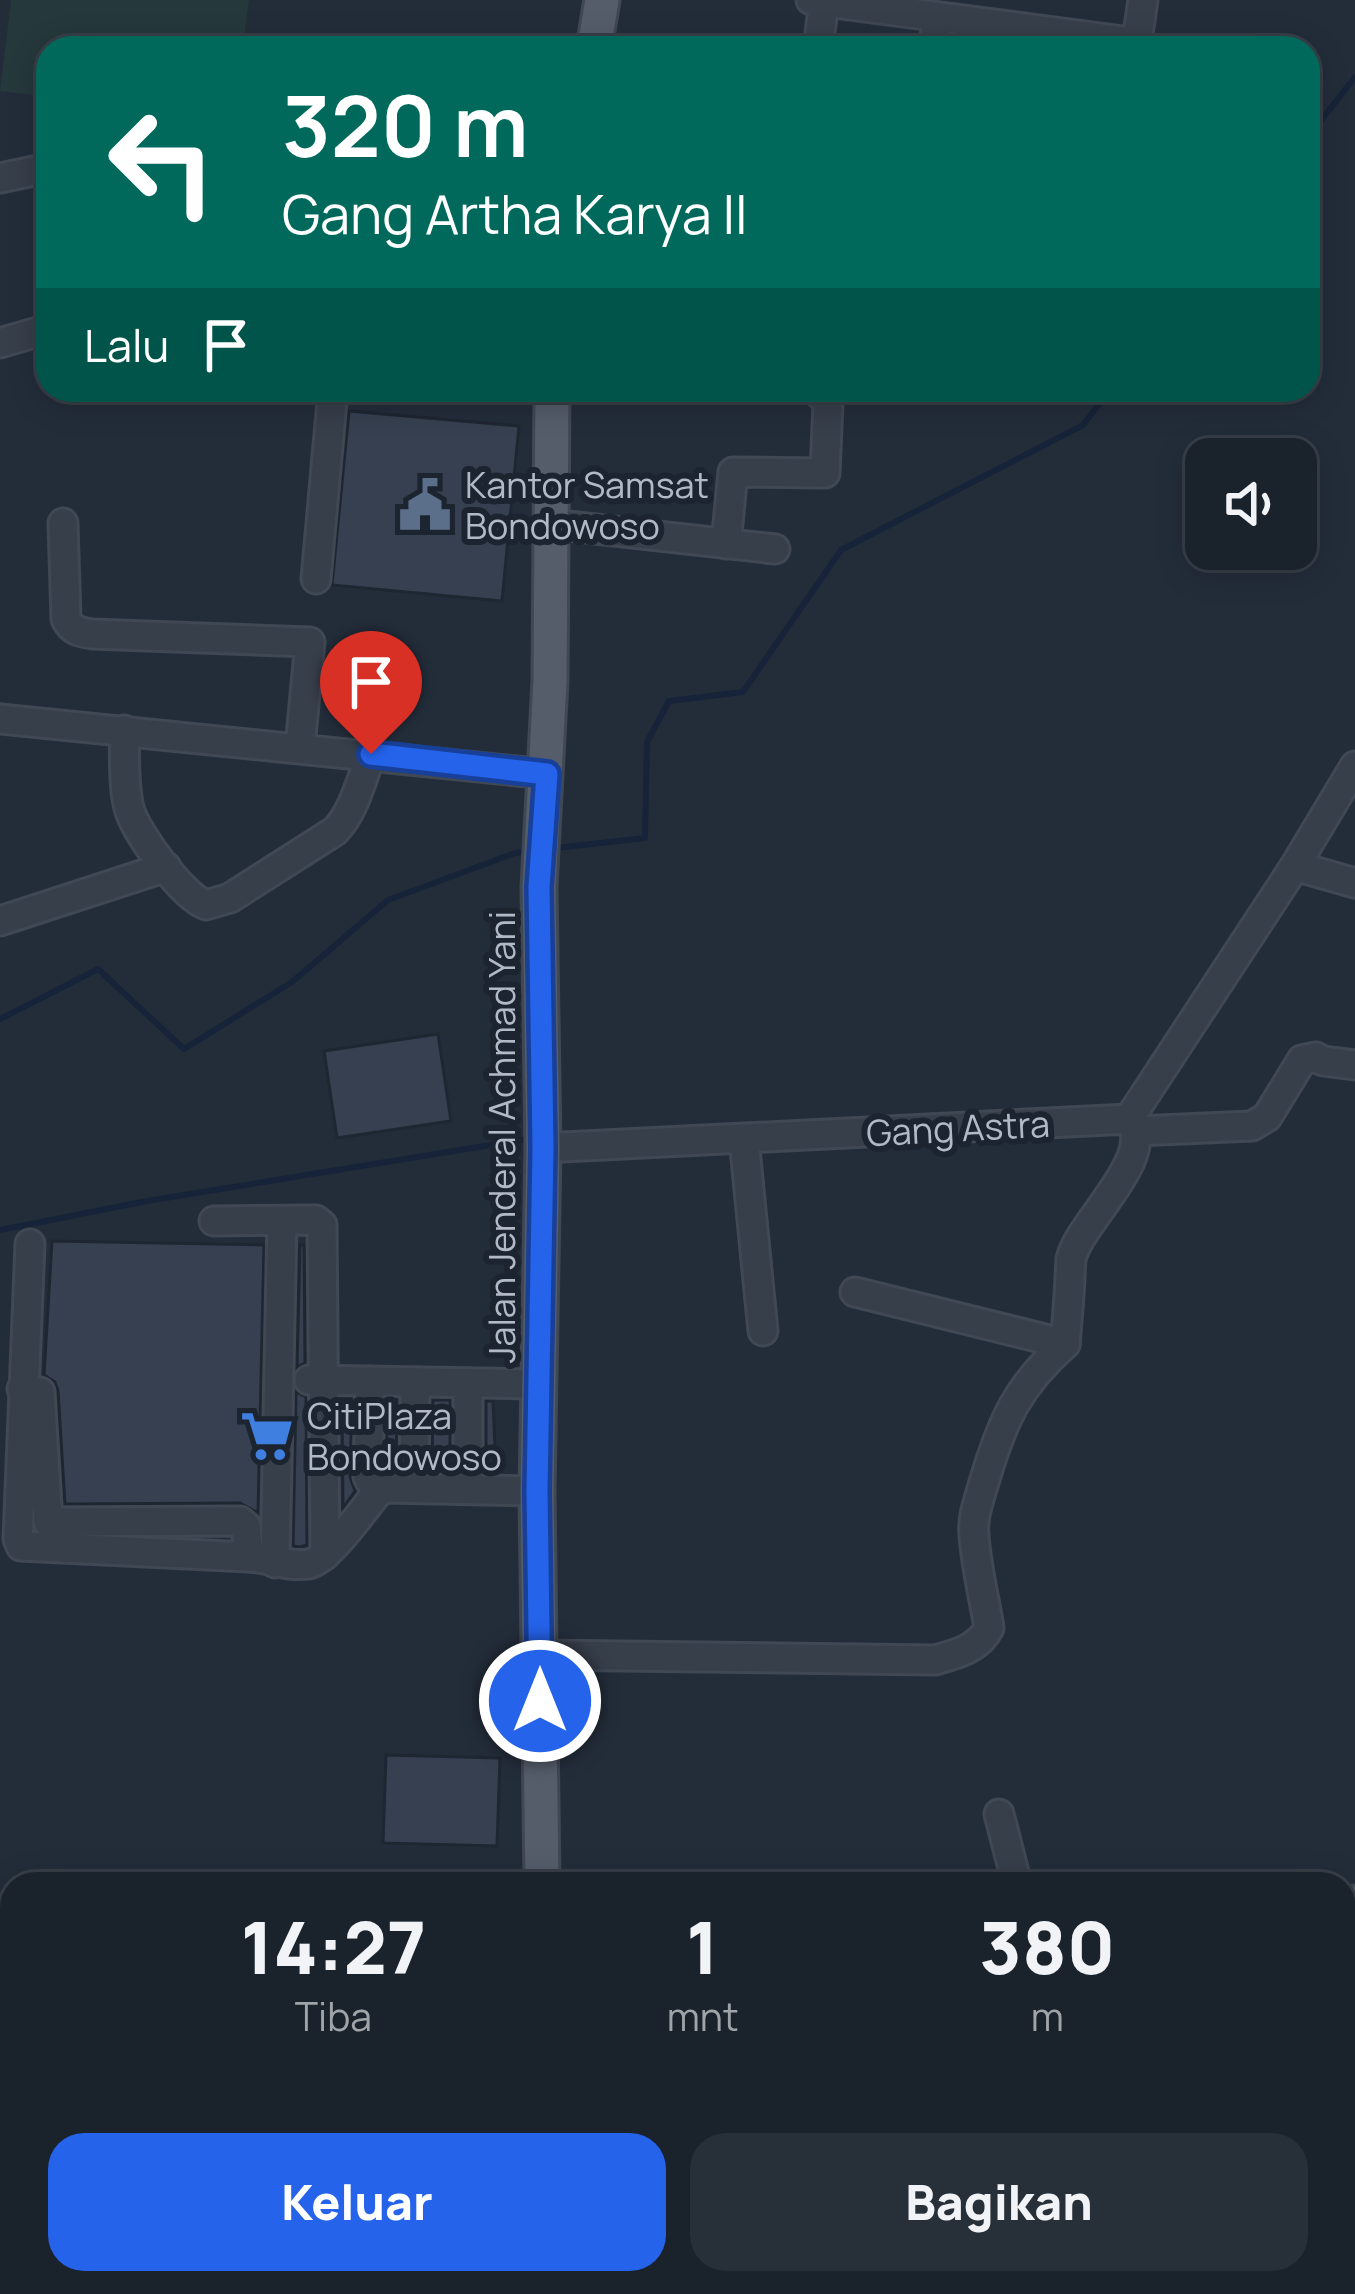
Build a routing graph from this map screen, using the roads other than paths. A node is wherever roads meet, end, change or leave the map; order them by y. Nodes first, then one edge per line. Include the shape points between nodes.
1 (602, 0) edge
2 (1143, 0) edge
3 (818, 1) edge
4 (988, 11) edge
5 (937, 16) junction
6 (596, 36) edge
7 (818, 36) edge
8 (935, 36) edge
9 (1019, 36) edge
10 (1138, 36) edge
11 (36, 170) edge
12 (0, 178) edge
13 (36, 332) edge
14 (0, 343) edge
15 (332, 402) edge
16 (551, 402) edge
17 (827, 402) edge
18 (63, 523) dead end
19 (551, 524) junction
20 (726, 544) junction
21 (775, 549) dead end
22 (316, 579) dead end
23 (0, 719) edge
24 (124, 730) junction
25 (300, 747) junction
26 (371, 754) junction
27 (1355, 766) edge
28 (547, 774) junction
29 (1295, 866) junction
30 (166, 867) junction
31 (1355, 883) edge
32 (0, 921) edge
33 (1355, 1065) edge
34 (1132, 1125) junction
35 (542, 1136) junction
36 (744, 1139) junction
37 (214, 1221) dead end
38 (282, 1221) junction
39 (30, 1244) dead end
40 (855, 1292) dead end
41 (763, 1331) dead end
42 (1065, 1344) junction
43 (322, 1379) junction
44 (280, 1380) junction
45 (370, 1381) junction
46 (416, 1382) junction
47 (468, 1383) junction
48 (540, 1384) junction
49 (414, 1487) junction
50 (468, 1489) junction
51 (537, 1491) junction
52 (377, 1493) junction
53 (325, 1555) junction
54 (262, 1560) junction
55 (540, 1655) junction
56 (999, 1814) dead end
57 (542, 1872) edge
58 (1014, 1872) edge

1 - 6 main road
2 - 10 street
3 - 5 street
3 - 7 street
4 - 5 street
4 - 9 street
5 - 8 street
11 - 12 street
13 - 14 street
15 - 22 street
16 - 19 main road, Jalan Jenderal Achmad Yani
17 - 20 street via 825,473 733,472
18 - 25 street via 66,619 78,632 310,642
19 - 20 street
19 - 28 main road, Jalan Jenderal Achmad Yani
20 - 21 street
23 - 24 street
24 - 25 street
24 - 30 street via 129,808
25 - 26 street
26 - 28 street
26 - 30 street via 344,822 230,898 197,902
27 - 29 street
28 - 35 main road, Jalan Jenderal Achmad Yani via 539,887
29 - 31 street
29 - 34 street
30 - 32 street
33 - 34 street, Gang Astra via 1302,1060 1268,1117 1252,1126
34 - 36 street, Gang Astra
34 - 42 street via 1137,1139 1123,1174 1071,1259
35 - 36 street, Gang Astra
35 - 48 main road, Jalan Jenderal Achmad Yani
36 - 41 street
37 - 38 street
38 - 43 street via 322,1225
38 - 44 street
39 - 54 street via 22,1389 40,1392 48,1535 239,1521
40 - 42 street
42 - 55 street via 1022,1390 996,1442 974,1516 989,1628 966,1651 935,1660
43 - 44 street
43 - 45 street
43 - 53 street
44 - 54 street
45 - 46 street
45 - 52 street via 368,1477
46 - 47 street
46 - 49 street
47 - 48 street
47 - 50 street
48 - 51 main road, Jalan Jenderal Achmad Yani
49 - 50 street
49 - 52 street
50 - 51 street
51 - 55 main road, Jalan Jenderal Achmad Yani
52 - 53 street
53 - 54 street via 310,1564
55 - 57 main road, Jalan Jenderal Achmad Yani
56 - 58 street

